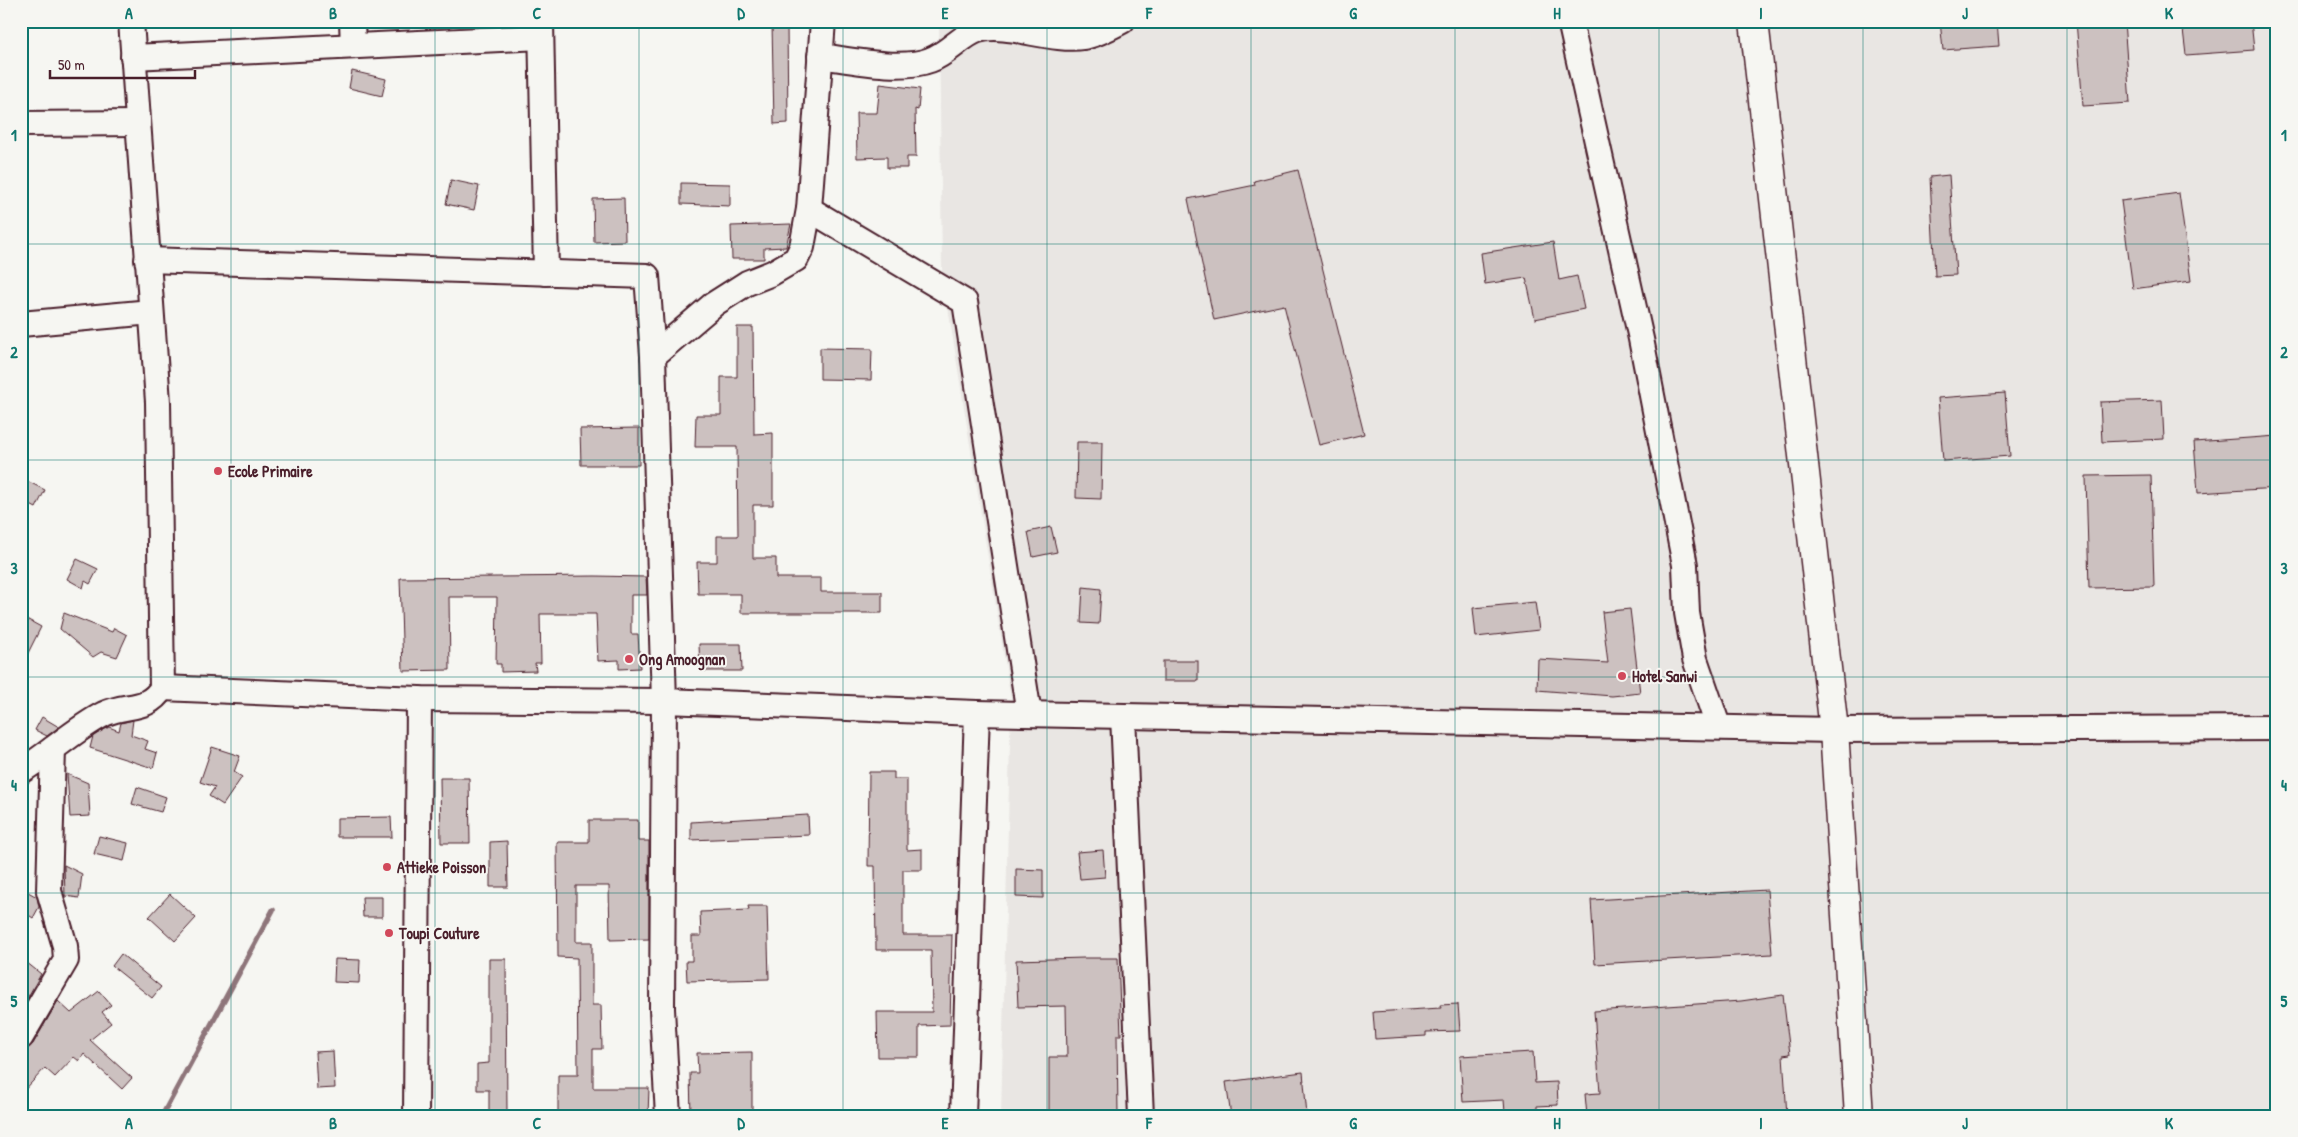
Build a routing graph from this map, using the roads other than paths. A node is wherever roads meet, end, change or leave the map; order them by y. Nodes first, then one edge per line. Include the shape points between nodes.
1 (131, 21) edge
2 (352, 21) edge
3 (823, 21) edge
4 (1122, 21) edge
5 (1570, 21) edge
6 (1754, 21) edge
7 (541, 29) edge
8 (353, 46) junction
9 (820, 56) junction
10 (133, 57) junction
11 (138, 123) junction
12 (21, 124) edge
13 (809, 209) junction
14 (147, 260) junction
15 (546, 273) junction
16 (151, 312) junction
17 (21, 324) edge
18 (653, 356) junction
19 (162, 688) junction
20 (420, 699) junction
21 (664, 701) junction
22 (977, 713) junction
23 (1029, 714) junction
24 (1123, 716) junction
25 (1718, 726) junction
26 (2277, 728) edge
27 (1834, 730) junction
28 (54, 749) junction
29 (21, 771) edge
30 (21, 1037) edge
31 (416, 1116) edge
32 (668, 1116) edge
33 (963, 1116) edge
34 (1141, 1116) edge
35 (1859, 1116) edge

1 - 10 street
2 - 8 street
3 - 9 street
4 - 9 street via 1085,37 1061,38 1000,29 978,30 952,49 929,61 913,64
5 - 25 street via 1641,339 1685,565 1687,613 1695,659
6 - 27 street
7 - 8 street
7 - 15 street
8 - 10 street
9 - 13 street
10 - 11 street
11 - 12 street
11 - 14 street
13 - 18 street via 802,247 796,259 747,283 714,304
13 - 23 street via 965,302
14 - 15 street
14 - 16 street
15 - 18 street via 647,276
16 - 17 street
16 - 19 street via 158,402
18 - 21 street
19 - 20 street
19 - 28 street via 155,700 104,714
20 - 21 street
20 - 31 street
21 - 22 street
21 - 32 street via 662,1009
22 - 23 street
22 - 33 street
23 - 24 street
24 - 25 street
24 - 34 street
25 - 27 street
26 - 27 street
27 - 35 street
28 - 29 street
28 - 30 street via 50,891 66,960

